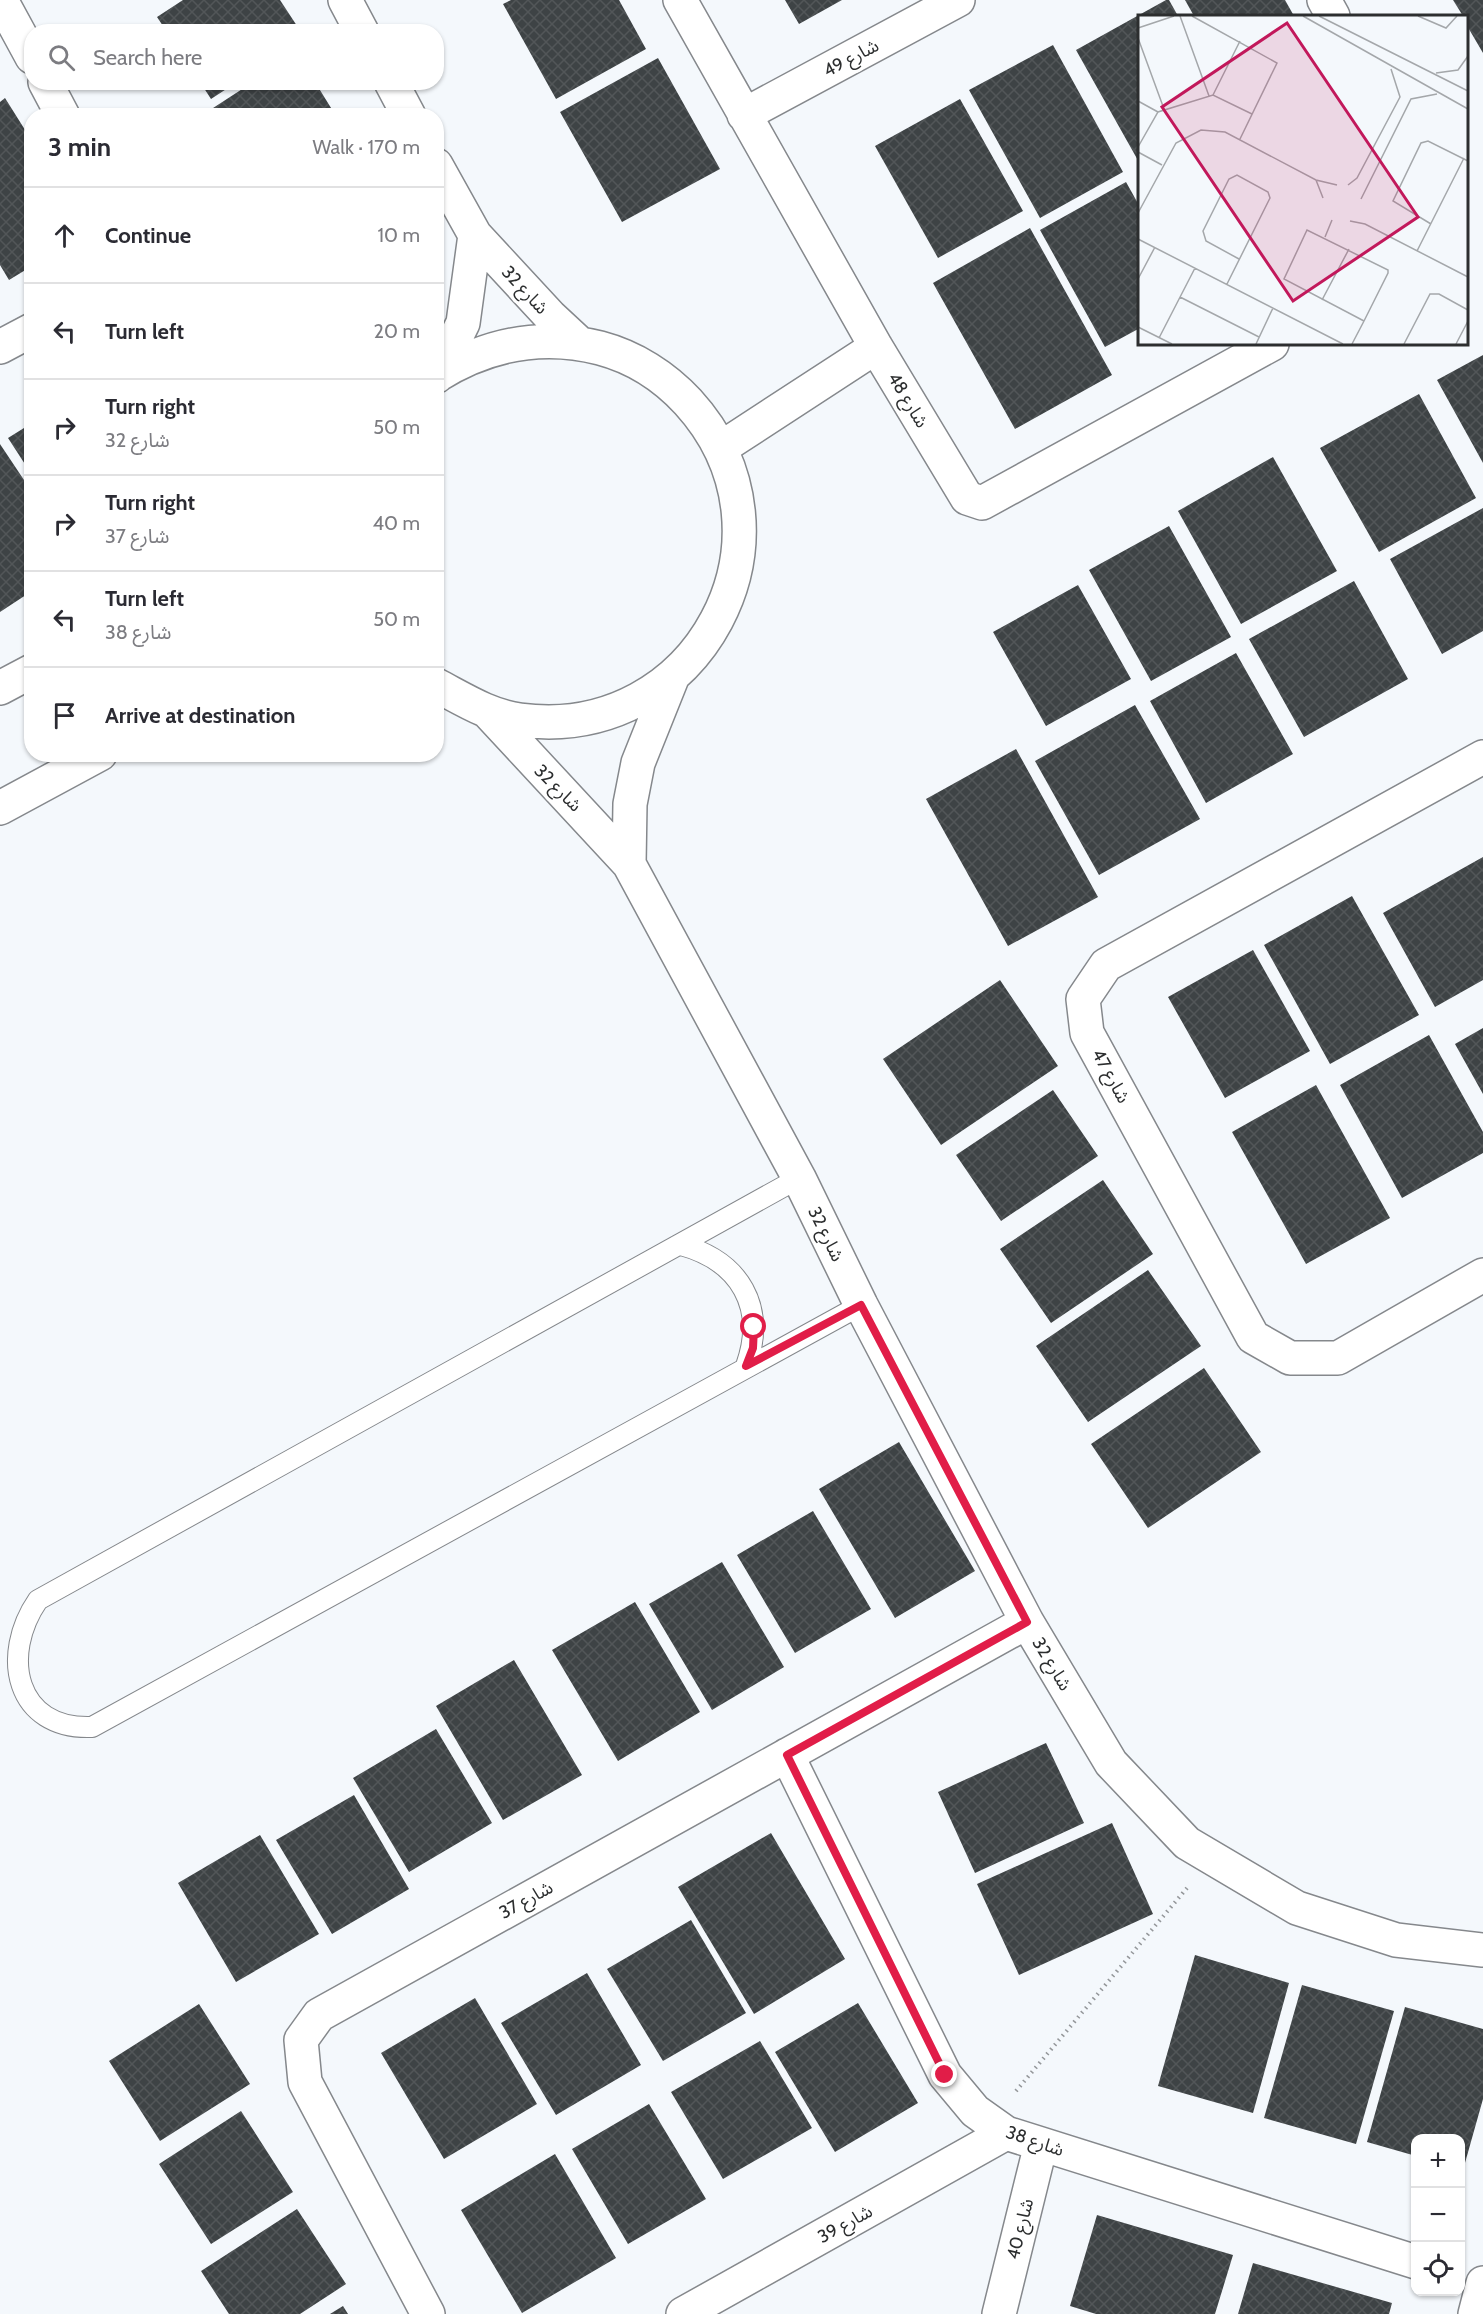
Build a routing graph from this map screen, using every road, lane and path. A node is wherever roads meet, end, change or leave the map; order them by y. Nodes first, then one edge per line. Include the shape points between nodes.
1 (1, 0) edge
2 (345, 0) edge
3 (680, 0) edge
4 (958, 0) edge
5 (1324, 0) edge
6 (1332, 15) edge
7 (358, 24) edge
8 (24, 42) edge
9 (49, 90) edge
10 (395, 90) edge
11 (59, 108) edge
12 (405, 108) edge
13 (744, 116) junction
14 (444, 179) edge
15 (475, 235) junction
16 (24, 334) edge
17 (578, 342) junction
18 (1270, 345) edge
19 (0, 347) edge
20 (876, 347) junction
21 (444, 362) edge
22 (444, 372) edge
23 (721, 448) junction
24 (24, 675) edge
25 (672, 678) junction
26 (0, 688) edge
27 (444, 689) edge
28 (487, 711) junction
29 (1483, 758) edge
30 (85, 762) edge
31 (0, 808) edge
32 (629, 864) junction
33 (799, 1178) junction
34 (681, 1245) junction
35 (1483, 1275) edge
36 (861, 1305) junction
37 (746, 1366) junction
38 (1027, 1622) junction
39 (787, 1755) junction
40 (1212, 1858) junction
41 (1483, 1950) edge
42 (998, 2127) junction
43 (1041, 2144) junction
44 (1411, 2260) edge
45 (1465, 2277) edge
46 (1483, 2283) edge
47 (428, 2314) edge
48 (683, 2314) edge
49 (999, 2314) edge
50 (1475, 2314) edge

1 - 8 street
2 - 7 street
3 - 13 street, شارع 48
4 - 13 street, شارع 49
5 - 6 street
9 - 11 street
10 - 12 street
13 - 20 street, شارع 48
14 - 15 street, شارع 32
15 - 17 street, شارع 32
15 - 21 street via 463,323
16 - 19 street
17 - 22 street via 541,340 504,345 469,357
17 - 23 street via 613,351 647,368 676,390 701,417
18 - 20 street, شارع 48 via 982,504 967,498
20 - 23 street
23 - 25 street via 734,483 740,520 738,557 730,592 715,627
24 - 26 street
25 - 28 street via 646,697 584,719 518,720
25 - 32 street, شارع 32 via 638,763 630,804
27 - 28 street
28 - 32 street, شارع 32
29 - 35 street, شارع 47 via 1106,965 1083,999 1087,1033 1253,1337 1290,1358 1338,1358
30 - 31 street
32 - 33 street, شارع 32
33 - 34 lane
33 - 36 street, شارع 32
34 - 37 lane via 717,1260 744,1290 754,1327 753,1348
34 - 37 lane via 38,1600 24,1614 9,1649 16,1687 40,1715 56,1724 92,1727
36 - 37 lane
36 - 38 street, شارع 32
38 - 39 street, شارع 37
38 - 40 street, شارع 32 via 1111,1763 1187,1843
39 - 42 street, شارع 38 via 945,2075 975,2111
39 - 47 street, شارع 37 via 319,2015 301,2040 305,2082
40 - 41 street, شارع 32 via 1297,1908 1396,1940
40 - 42 path
42 - 43 street, شارع 38
42 - 48 street, شارع 39
43 - 44 street, شارع 38
43 - 49 street, شارع 40
45 - 46 street
46 - 50 street

